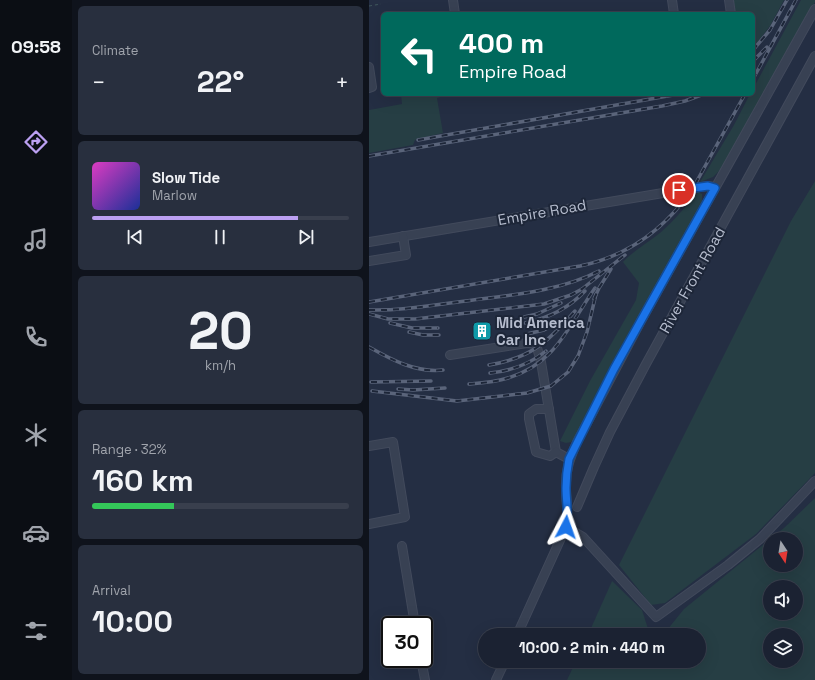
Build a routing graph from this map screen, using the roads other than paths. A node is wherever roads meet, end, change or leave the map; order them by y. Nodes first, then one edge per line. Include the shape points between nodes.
1 (453, 0) edge
2 (672, 0) edge
3 (729, 0) edge
4 (815, 9) edge
5 (455, 12) edge
6 (674, 12) edge
7 (731, 12) edge
8 (815, 56) edge
9 (369, 66) edge
10 (369, 88) edge
11 (715, 188) junction
12 (403, 236) junction
13 (369, 242) edge
14 (369, 261) edge
15 (449, 355) dead end
16 (549, 408) junction
17 (369, 446) edge
18 (556, 452) junction
19 (569, 459) junction
20 (815, 481) edge
21 (577, 508) dead end
22 (369, 524) edge
23 (566, 527) junction
24 (401, 546) dead end
25 (413, 616) edge
26 (520, 628) edge
27 (423, 668) edge
28 (502, 668) edge
29 (425, 680) edge
30 (496, 680) edge

1 - 5 street
2 - 6 street
3 - 7 street
4 - 11 street, River Front Road
8 - 21 street, River Front Road via 642,371 610,432
9 - 10 street via 373,87
11 - 12 street, Empire Road via 693,188
11 - 19 street, River Front Road via 614,369
12 - 13 street, Empire Road
12 - 14 street via 406,255
15 - 16 street via 527,343 536,344
16 - 18 street
16 - 18 street via 536,409 529,414 529,419 536,452 550,456
17 - 22 street via 393,442 405,517
18 - 19 street
19 - 23 street, River Front Road via 566,474
20 - 23 street via 760,539 656,617 583,537
23 - 26 street, River Front Road
24 - 25 street
27 - 29 street
28 - 30 street

